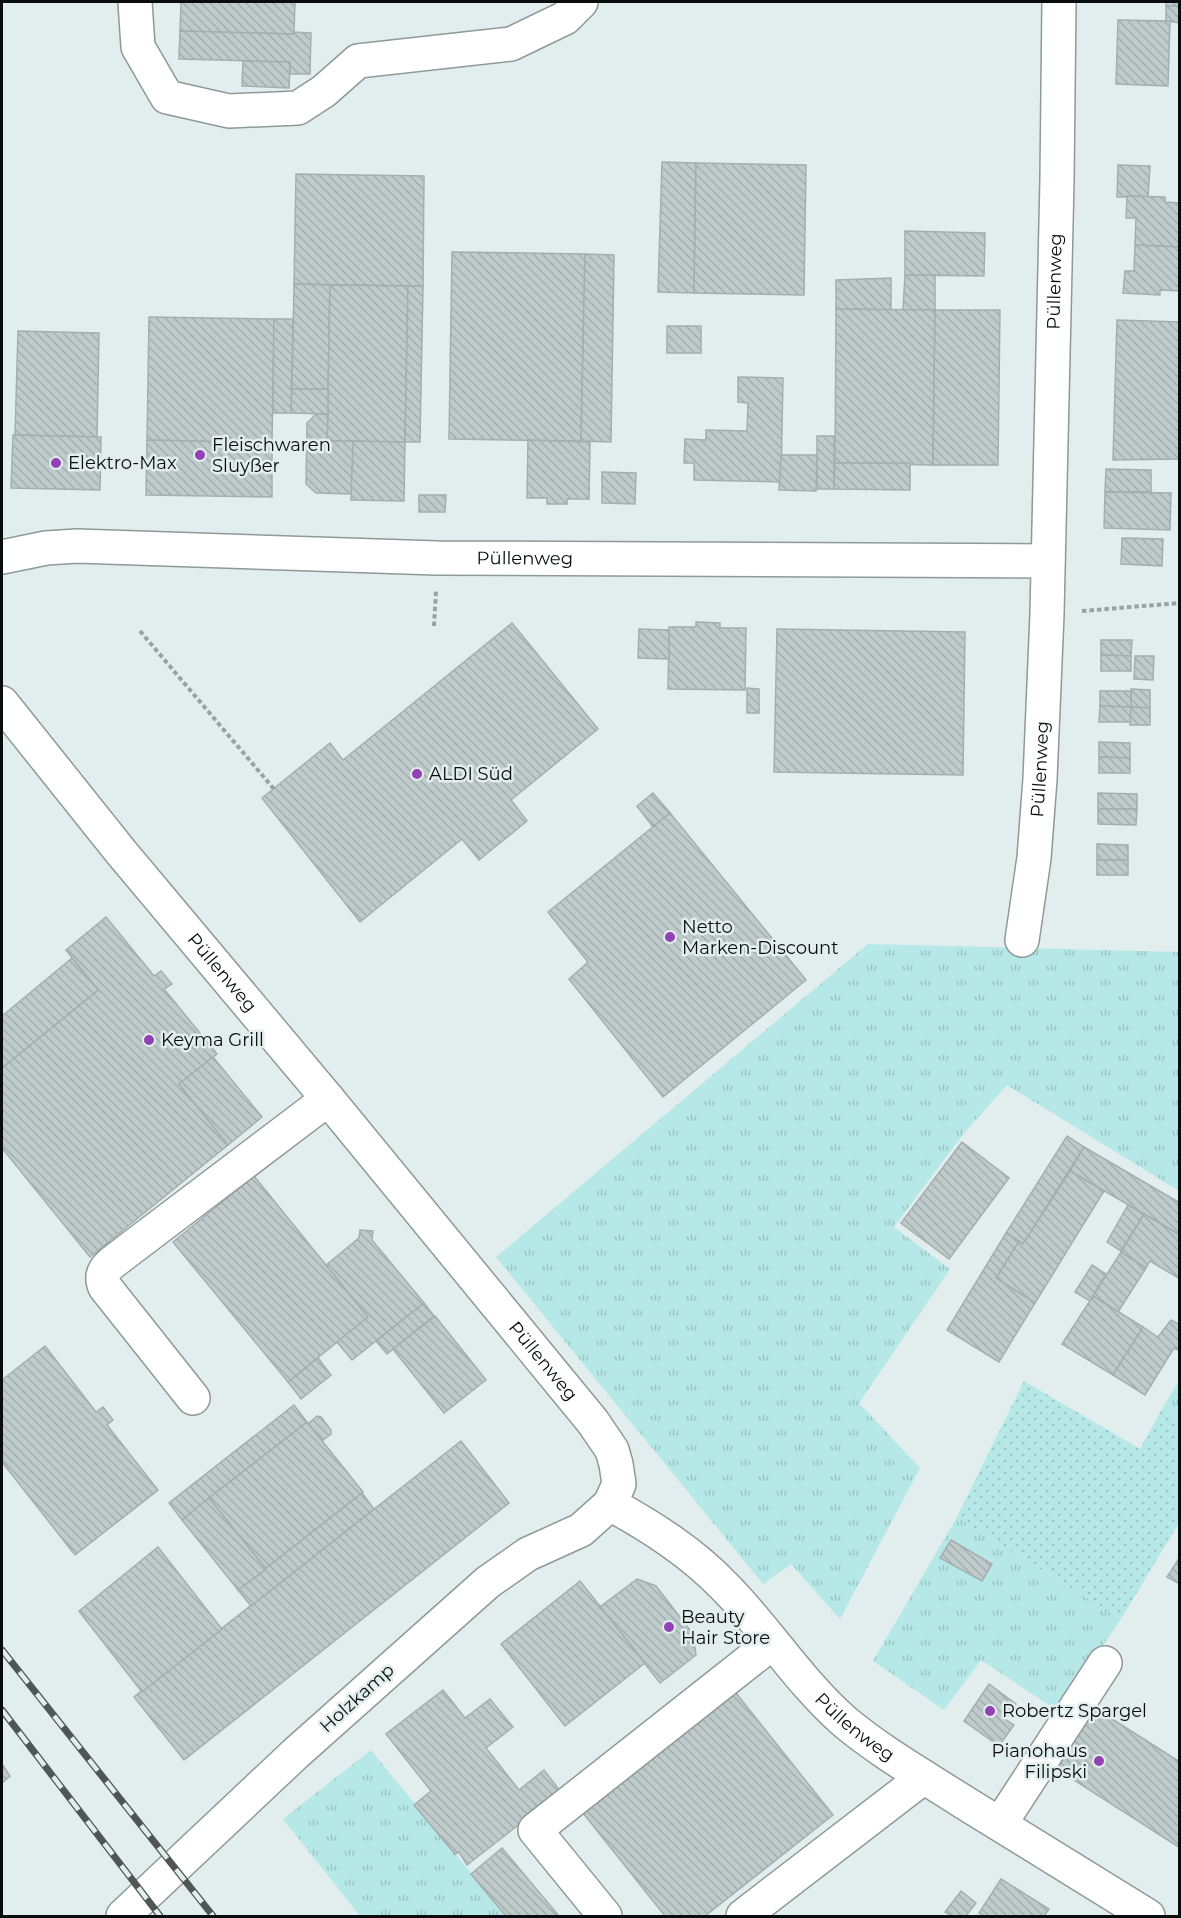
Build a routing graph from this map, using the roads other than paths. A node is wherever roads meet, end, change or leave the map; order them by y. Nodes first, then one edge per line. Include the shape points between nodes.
1 (135, 2) edge
2 (581, 2) edge
3 (1059, 2) edge
4 (2, 557) edge
5 (1048, 561) junction
6 (2, 703) edge
7 (1022, 940) dead end
8 (328, 1099) junction
9 (193, 1398) dead end
10 (610, 1504) junction
11 (772, 1643) junction
12 (1105, 1663) dead end
13 (924, 1777) junction
14 (1000, 1824) junction
15 (123, 1917) edge
16 (605, 1917) edge
17 (743, 1917) edge
18 (1148, 1917) edge

1 - 2 street via 138,47 167,97 229,111 297,108 324,91 358,61 511,44 565,18
3 - 5 street, Püllenweg
4 - 5 street, Püllenweg via 77,546 437,558
5 - 7 street, Püllenweg via 1040,779
6 - 8 street, Püllenweg
8 - 9 street via 103,1273 105,1287
8 - 10 street, Püllenweg via 593,1422 612,1450 616,1464 619,1484
10 - 11 street, Püllenweg via 669,1538 697,1560
10 - 15 street, Holzkamp via 581,1530 528,1554 488,1582 295,1754
11 - 13 street, Püllenweg via 846,1722
11 - 16 street via 535,1830
12 - 14 street
13 - 14 street, Püllenweg
13 - 17 street
14 - 18 street, Püllenweg

